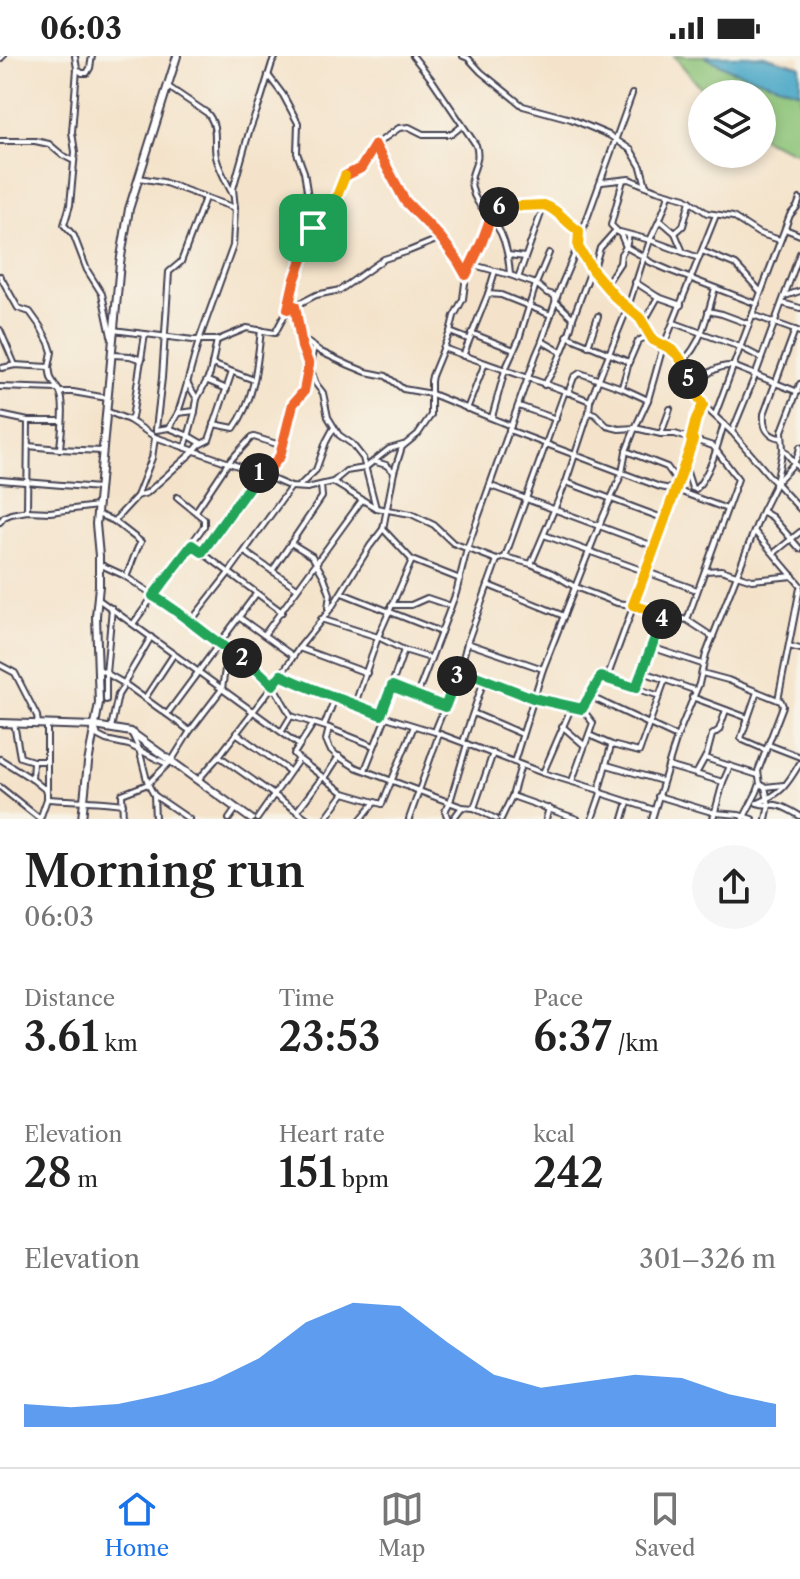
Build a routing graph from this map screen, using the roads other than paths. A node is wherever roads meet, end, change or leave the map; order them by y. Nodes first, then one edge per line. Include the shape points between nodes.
1 (75, 56) edge
2 (92, 56) edge
3 (177, 56) edge
4 (276, 56) edge
5 (413, 56) edge
6 (463, 56) edge
7 (77, 69) junction
8 (268, 75) junction
9 (167, 86) junction
10 (632, 94) dead end
11 (462, 126) junction
12 (616, 140) junction
13 (0, 141) edge
14 (375, 145) junction
15 (74, 161) junction
16 (139, 178) junction
17 (623, 180) junction
18 (602, 182) junction
19 (646, 186) junction
20 (669, 194) junction
21 (233, 195) junction
22 (205, 198) junction
23 (800, 199) edge
24 (690, 201) junction
25 (544, 205) junction
26 (235, 208) junction
27 (716, 215) junction
28 (790, 215) junction
29 (800, 217) edge
30 (490, 218) junction
31 (660, 220) junction
32 (313, 228) junction
33 (785, 229) junction
34 (617, 231) junction
35 (675, 233) junction
36 (629, 234) junction
37 (800, 235) edge
38 (441, 238) junction
39 (650, 240) junction
40 (780, 240) junction
41 (578, 247) junction
42 (626, 247) junction
43 (702, 251) junction
44 (683, 252) junction
45 (549, 253) dead end
46 (800, 253) edge
47 (508, 255) junction
48 (525, 257) junction
49 (644, 257) junction
50 (699, 258) junction
51 (470, 264) junction
52 (495, 271) junction
53 (593, 271) junction
54 (466, 275) junction
55 (510, 275) junction
56 (0, 276) edge
57 (518, 278) junction
58 (691, 279) junction
59 (635, 282) junction
60 (536, 284) junction
61 (605, 286) junction
62 (715, 288) junction
63 (800, 291) edge
64 (761, 292) junction
65 (488, 294) junction
66 (785, 296) junction
67 (658, 297) junction
68 (556, 302) junction
69 (782, 303) junction
70 (757, 304) junction
71 (529, 305) junction
72 (681, 305) junction
73 (295, 306) junction
74 (628, 307) junction
75 (800, 308) edge
76 (288, 309) junction
77 (708, 311) junction
78 (551, 315) junction
79 (753, 315) junction
80 (598, 316) dead end
81 (573, 318) junction
82 (644, 322) junction
83 (674, 323) junction
84 (774, 323) junction
85 (749, 324) junction
86 (0, 330) edge
87 (113, 330) junction
88 (261, 330) junction
89 (798, 331) edge
90 (450, 332) junction
91 (471, 332) junction
92 (701, 333) junction
93 (145, 334) junction
94 (650, 335) junction
95 (164, 336) junction
96 (567, 336) junction
97 (300, 337) junction
98 (112, 339) junction
99 (468, 339) junction
100 (199, 340) junction
101 (218, 340) junction
102 (542, 341) junction
103 (665, 345) junction
104 (314, 346) junction
105 (588, 346) junction
106 (740, 347) junction
107 (442, 348) junction
108 (514, 350) junction
109 (561, 352) junction
110 (609, 354) junction
111 (111, 355) junction
112 (463, 356) junction
113 (761, 358) junction
114 (142, 360) junction
115 (629, 362) junction
116 (682, 362) junction
117 (485, 363) junction
118 (212, 364) junction
119 (15, 365) junction
120 (309, 365) junction
121 (733, 366) junction
122 (49, 367) junction
123 (1, 369) edge
124 (505, 370) junction
125 (232, 372) junction
126 (755, 376) junction
127 (527, 379) junction
128 (254, 380) junction
129 (598, 380) junction
130 (208, 381) junction
131 (188, 384) junction
132 (777, 384) junction
133 (800, 384) edge
134 (544, 385) junction
135 (0, 387) edge
136 (693, 387) junction
137 (622, 388) junction
138 (227, 389) junction
139 (60, 391) junction
140 (566, 392) junction
141 (799, 392) edge
142 (432, 394) junction
143 (107, 398) junction
144 (197, 399) junction
145 (648, 400) junction
146 (590, 401) junction
147 (703, 405) junction
148 (519, 406) junction
149 (467, 409) junction
150 (670, 409) dead end
151 (106, 411) junction
152 (195, 411) junction
153 (589, 412) junction
154 (178, 413) junction
155 (0, 415) edge
156 (715, 415) junction
157 (492, 417) junction
158 (556, 419) junction
159 (129, 420) junction
160 (28, 421) junction
161 (61, 421) junction
162 (724, 423) junction
163 (214, 424) junction
164 (169, 428) junction
165 (334, 428) junction
166 (510, 428) junction
167 (635, 428) junction
168 (156, 430) junction
169 (732, 432) junction
170 (661, 434) junction
171 (189, 436) junction
172 (155, 437) junction
173 (781, 438) junction
174 (692, 439) junction
175 (201, 443) junction
176 (404, 444) junction
177 (547, 445) junction
178 (28, 446) junction
179 (283, 446) junction
180 (800, 447) edge
181 (185, 448) junction
182 (60, 449) junction
183 (716, 450) junction
184 (783, 450) junction
185 (102, 451) junction
186 (194, 451) junction
187 (626, 451) junction
188 (574, 454) junction
189 (376, 462) junction
190 (795, 462) junction
191 (228, 463) junction
192 (685, 464) junction
193 (365, 468) junction
194 (800, 470) edge
195 (394, 472) junction
196 (622, 473) junction
197 (261, 474) junction
198 (0, 480) edge
199 (677, 481) junction
200 (27, 482) junction
201 (333, 482) junction
202 (566, 482) junction
203 (776, 483) junction
204 (321, 485) junction
205 (491, 486) junction
206 (291, 487) junction
207 (298, 487) junction
208 (99, 488) junction
209 (676, 490) junction
210 (137, 496) junction
211 (177, 497) dead end
212 (527, 499) junction
213 (362, 500) junction
214 (610, 500) junction
215 (376, 508) junction
216 (554, 509) junction
217 (727, 509) junction
218 (800, 509) edge
219 (97, 510) junction
220 (387, 510) junction
221 (27, 511) junction
222 (762, 511) junction
223 (195, 512) junction
224 (666, 519) junction
225 (114, 521) junction
226 (0, 522) edge
227 (599, 526) junction
228 (383, 529) junction
229 (754, 531) junction
230 (800, 532) edge
231 (544, 535) junction
232 (791, 539) junction
233 (291, 543) junction
234 (192, 545) junction
235 (656, 547) junction
236 (467, 549) junction
237 (800, 549) edge
238 (202, 552) junction
239 (245, 552) junction
240 (588, 552) junction
241 (774, 553) junction
242 (505, 557) junction
243 (412, 560) junction
244 (497, 560) junction
245 (315, 563) junction
246 (99, 564) junction
247 (531, 564) junction
248 (272, 571) junction
249 (646, 571) junction
250 (705, 571) junction
251 (228, 574) junction
252 (736, 576) junction
253 (793, 576) junction
254 (126, 577) junction
255 (460, 579) junction
256 (488, 585) junction
257 (800, 586) edge
258 (575, 587) junction
259 (297, 588) junction
260 (697, 590) junction
261 (342, 593) junction
262 (256, 594) junction
263 (153, 596) junction
264 (98, 599) junction
265 (391, 605) junction
266 (633, 605) junction
267 (451, 606) junction
268 (112, 608) junction
269 (328, 611) junction
270 (282, 612) junction
271 (388, 612) junction
272 (663, 615) junction
273 (797, 615) edge
274 (564, 616) junction
275 (239, 617) junction
276 (321, 619) junction
277 (687, 620) junction
278 (191, 621) junction
279 (133, 624) junction
280 (441, 632) junction
281 (264, 635) junction
282 (151, 637) junction
283 (378, 637) junction
284 (714, 637) junction
285 (467, 643) junction
286 (218, 644) junction
287 (789, 646) junction
288 (651, 647) junction
289 (299, 648) junction
290 (800, 649) edge
291 (228, 650) junction
292 (404, 650) junction
293 (174, 654) junction
294 (293, 656) junction
295 (430, 658) junction
296 (703, 664) junction
297 (0, 665) edge
298 (97, 668) junction
299 (543, 669) junction
300 (460, 670) junction
301 (199, 671) junction
302 (643, 672) junction
303 (106, 673) junction
304 (367, 673) junction
305 (702, 673) junction
306 (281, 675) junction
307 (607, 678) junction
308 (485, 679) junction
309 (665, 680) junction
310 (125, 683) junction
311 (273, 685) junction
312 (392, 686) junction
313 (636, 688) junction
314 (222, 689) junction
315 (695, 691) junction
316 (757, 692) junction
317 (118, 695) junction
318 (417, 695) junction
319 (589, 696) junction
320 (660, 696) junction
321 (692, 697) junction
322 (145, 698) junction
323 (335, 698) junction
324 (533, 698) junction
325 (102, 699) junction
326 (778, 700) junction
327 (355, 704) junction
328 (572, 706) junction
329 (445, 707) junction
330 (582, 709) junction
331 (254, 710) junction
332 (726, 710) junction
333 (473, 713) junction
334 (167, 714) junction
335 (291, 716) junction
336 (384, 716) junction
337 (748, 718) junction
338 (0, 723) edge
339 (14, 723) junction
340 (38, 724) junction
341 (313, 724) junction
342 (47, 725) junction
343 (649, 725) junction
344 (95, 726) junction
345 (414, 726) junction
346 (562, 726) junction
347 (111, 728) junction
348 (327, 728) junction
349 (190, 731) junction
350 (282, 731) junction
351 (131, 732) junction
352 (236, 733) junction
353 (437, 733) junction
354 (522, 734) junction
355 (589, 735) junction
356 (677, 737) junction
357 (465, 743) junction
358 (299, 745) junction
359 (584, 745) junction
360 (612, 745) junction
361 (374, 746) junction
362 (768, 747) junction
363 (139, 749) junction
364 (493, 753) junction
365 (219, 756) junction
366 (339, 756) junction
367 (800, 757) edge
368 (705, 758) junction
369 (0, 759) edge
370 (299, 759) junction
371 (33, 761) junction
372 (46, 761) junction
373 (169, 762) junction
374 (514, 762) junction
375 (521, 765) junction
376 (607, 765) junction
377 (799, 765) edge
378 (668, 766) junction
379 (730, 766) junction
380 (365, 770) junction
381 (290, 771) junction
382 (543, 773) junction
383 (696, 774) junction
384 (758, 775) junction
385 (800, 775) edge
386 (324, 778) junction
387 (32, 779) junction
388 (198, 780) junction
389 (391, 780) junction
390 (572, 781) junction
391 (663, 782) junction
392 (723, 782) junction
393 (148, 784) junction
394 (784, 785) junction
395 (762, 786) junction
396 (0, 787) edge
397 (419, 790) junction
398 (47, 791) junction
399 (600, 791) junction
400 (344, 793) junction
401 (273, 794) junction
402 (154, 795) junction
403 (512, 796) junction
404 (658, 796) junction
405 (47, 799) junction
406 (83, 802) junction
407 (450, 802) junction
408 (628, 802) junction
409 (768, 802) junction
410 (374, 803) junction
411 (123, 804) junction
412 (754, 804) junction
413 (462, 807) junction
414 (474, 808) junction
415 (549, 808) junction
416 (236, 809) junction
417 (654, 810) junction
418 (297, 811) junction
419 (715, 813) junction
420 (800, 816) edge
421 (38, 818) edge
422 (744, 818) edge
423 (82, 819) edge
424 (123, 819) edge
425 (155, 819) edge
426 (189, 819) edge
427 (229, 819) edge
428 (251, 819) edge
429 (257, 819) edge
430 (308, 819) edge
431 (325, 819) edge
432 (361, 819) edge
433 (409, 819) edge
434 (451, 819) edge
435 (498, 819) edge
436 (546, 819) edge
437 (577, 819) edge
438 (592, 819) edge
439 (623, 819) edge
440 (652, 819) edge
441 (713, 819) edge
442 (752, 819) edge
443 (766, 819) edge

1 - 7 street
2 - 7 street via 87,73
3 - 9 street
4 - 8 street
5 - 11 street
6 - 12 street via 523,106 571,119
7 - 15 street
8 - 21 street
8 - 32 street via 298,123 296,146
9 - 16 street
9 - 21 street via 212,118 216,156
10 - 12 street
11 - 14 street via 452,134 423,134 402,127
11 - 30 street via 478,151 471,182 474,199
12 - 18 street
12 - 19 street via 636,156
13 - 15 street via 49,144
14 - 32 street via 361,168 345,177 333,206
14 - 38 street via 405,201
15 - 98 street via 64,225 102,294
16 - 22 street
16 - 87 street via 129,209
17 - 18 street
17 - 19 street
17 - 34 street via 611,225
18 - 41 street
19 - 20 street
20 - 24 street
20 - 31 street
21 - 26 street
22 - 26 street
22 - 95 street via 181,262 170,270
23 - 28 street
24 - 27 street
24 - 35 street via 683,226
25 - 30 street via 496,208
25 - 41 street via 579,231
25 - 48 street
26 - 100 street via 233,246
27 - 40 street via 733,217
27 - 43 street
28 - 29 street
28 - 33 street
30 - 47 street
30 - 51 street
31 - 35 street
31 - 39 street
32 - 76 street
33 - 37 street
33 - 40 street
34 - 36 street
34 - 42 street
34 - 53 street via 600,248
35 - 44 street
36 - 39 street
36 - 42 street
38 - 54 street
38 - 73 street via 384,259 340,290
39 - 44 street
39 - 49 street
40 - 64 street
41 - 53 street
41 - 68 street
42 - 49 street
42 - 61 street
43 - 50 street
43 - 64 street via 736,265
44 - 50 street
45 - 60 street
46 - 66 street
47 - 48 street
47 - 55 street
48 - 57 street
49 - 58 street
49 - 59 street
50 - 58 street
51 - 52 street
51 - 54 street
52 - 55 street
52 - 65 street
53 - 61 street
53 - 81 street
54 - 90 street via 465,294
55 - 57 street
56 - 122 street via 18,308 30,312 40,326 52,352
57 - 60 street
58 - 62 street
58 - 72 street
59 - 67 street
59 - 74 street
60 - 68 street
60 - 71 street
61 - 74 street
62 - 70 street
62 - 77 street
63 - 66 street
64 - 70 street
65 - 71 street
65 - 91 street
66 - 69 street
67 - 72 street
67 - 82 street
68 - 78 street
68 - 81 street
69 - 75 street
69 - 84 street
70 - 79 street
71 - 78 street
71 - 108 street
72 - 83 street
73 - 76 street
73 - 97 street
74 - 82 street
74 - 110 street
76 - 88 street via 278,331
77 - 85 street
77 - 92 street
78 - 102 street
79 - 84 street
79 - 85 street
80 - 105 street
81 - 96 street
82 - 94 street
83 - 92 street
83 - 103 street
84 - 89 street
84 - 113 street
85 - 106 street
86 - 119 street
87 - 93 street
87 - 98 street
88 - 101 street via 247,328
88 - 128 street
89 - 132 street
90 - 99 street
90 - 107 street
91 - 99 street
91 - 108 street
92 - 106 street
92 - 116 street
93 - 95 street
93 - 114 street
94 - 103 street
94 - 115 street via 638,341
95 - 100 street
95 - 168 street
96 - 105 street
96 - 109 street
97 - 104 street
97 - 120 street
98 - 111 street
99 - 112 street
100 - 101 street
100 - 131 street
101 - 118 street
102 - 109 street
102 - 127 street
103 - 116 street
103 - 145 street
104 - 120 street
104 - 142 street via 359,370 386,376 403,389
105 - 110 street
106 - 113 street
106 - 121 street
107 - 112 street
107 - 142 street
108 - 124 street
109 - 134 street
110 - 115 street
110 - 129 street
111 - 114 street
111 - 143 street
112 - 117 street
113 - 126 street
114 - 159 street
115 - 137 street
116 - 136 street
117 - 124 street
117 - 149 street
118 - 125 street
118 - 130 street
119 - 122 street
119 - 123 street
120 - 165 street
120 - 179 street
121 - 126 street
121 - 136 street via 710,371
121 - 156 street
122 - 139 street
124 - 127 street
124 - 157 street
125 - 128 street
125 - 138 street
126 - 132 street
126 - 169 street
127 - 134 street
127 - 148 street
128 - 163 street via 236,426
129 - 137 street
129 - 140 street via 576,374
129 - 146 street
130 - 138 street
130 - 144 street
131 - 144 street
131 - 154 street
132 - 141 street
132 - 173 street via 764,420 766,431
133 - 141 street
134 - 140 street
135 - 139 street
136 - 147 street
137 - 145 street
138 - 163 street
139 - 143 street
139 - 161 street
140 - 146 street
140 - 158 street
141 - 173 street
142 - 149 street
142 - 176 street via 429,419
143 - 151 street
144 - 152 street
145 - 167 street
146 - 153 street
147 - 156 street
147 - 174 street
148 - 158 street
148 - 166 street
149 - 157 street
150 - 170 street
151 - 159 street
151 - 185 street
152 - 154 street
152 - 171 street
153 - 167 street via 607,426
153 - 188 street
154 - 164 street
155 - 160 street
156 - 162 street
157 - 166 street
158 - 177 street
159 - 172 street
160 - 161 street
160 - 178 street
161 - 182 street
162 - 169 street
162 - 183 street
163 - 175 street via 209,440
164 - 168 street
164 - 171 street
165 - 193 street via 359,452
165 - 207 street via 316,470
166 - 177 street
166 - 205 street
167 - 170 street
167 - 187 street
168 - 172 street
169 - 203 street
170 - 174 street
171 - 175 street
171 - 181 street
172 - 181 street
172 - 210 street
173 - 184 street
174 - 183 street
174 - 192 street
175 - 186 street
176 - 189 street
176 - 195 street
177 - 188 street
177 - 212 street
178 - 182 street
178 - 200 street
179 - 191 street via 254,437
179 - 197 street
180 - 190 street
181 - 186 street
182 - 185 street
183 - 192 street via 696,489
183 - 217 street via 738,479
184 - 190 street
184 - 203 street
185 - 208 street
186 - 191 street
186 - 210 street
187 - 196 street
187 - 199 street via 667,467
188 - 196 street
188 - 202 street
189 - 193 street
189 - 195 street
190 - 194 street
190 - 203 street
191 - 197 street
191 - 223 street
192 - 199 street
193 - 201 street via 346,471
193 - 215 street
195 - 220 street
196 - 209 street
196 - 214 street
197 - 206 street
197 - 238 street
198 - 200 street
199 - 209 street
200 - 208 street
200 - 221 street
201 - 204 street
201 - 213 street
202 - 214 street
202 - 216 street
203 - 218 street
203 - 222 street
204 - 207 street
204 - 233 street via 322,497
205 - 212 street
205 - 236 street
206 - 207 street
206 - 239 street
208 - 219 street
209 - 217 street
209 - 224 street
210 - 225 street
211 - 223 street
212 - 216 street
212 - 242 street
213 - 215 street
213 - 245 street
214 - 224 street
214 - 227 street
215 - 220 street
216 - 227 street
216 - 231 street
217 - 250 street
219 - 221 street
219 - 225 street
219 - 246 street
220 - 228 street
220 - 236 street via 434,525
221 - 226 street
222 - 229 street
222 - 232 street
223 - 234 street via 205,522
224 - 235 street
225 - 254 street via 141,542
227 - 235 street
227 - 240 street
228 - 243 street
228 - 261 street
229 - 241 street
229 - 252 street
230 - 232 street
231 - 240 street
231 - 247 street
232 - 237 street
232 - 241 street
233 - 245 street
233 - 248 street
234 - 238 street
234 - 263 street
235 - 249 street
236 - 244 street
236 - 255 street
238 - 251 street
239 - 248 street
239 - 251 street
240 - 249 street
240 - 258 street
241 - 253 street
242 - 244 street
242 - 247 street
243 - 255 street
243 - 265 street
244 - 256 street
245 - 259 street
245 - 269 street via 330,594
246 - 254 street
246 - 264 street
247 - 258 street
248 - 259 street
249 - 260 street
249 - 266 street
250 - 252 street
250 - 260 street
251 - 262 street
251 - 278 street
252 - 253 street
252 - 284 street
253 - 257 street
254 - 263 street
255 - 267 street
256 - 274 street
256 - 285 street
257 - 273 street
258 - 266 street
258 - 274 street
259 - 270 street
260 - 277 street
261 - 269 street
261 - 271 street
262 - 270 street
262 - 275 street
263 - 278 street
263 - 279 street
264 - 268 street
264 - 298 street
265 - 267 street via 427,598
265 - 271 street
266 - 272 street
266 - 307 street
267 - 280 street
268 - 279 street
268 - 303 street
269 - 276 street
270 - 281 street
271 - 280 street
271 - 283 street
272 - 277 street
272 - 288 street
273 - 287 street
274 - 299 street
275 - 281 street
275 - 286 street
276 - 283 street
276 - 289 street
277 - 284 street
278 - 286 street
279 - 282 street
280 - 295 street
281 - 294 street
282 - 293 street
282 - 310 street
283 - 292 street
283 - 304 street
284 - 296 street
285 - 299 street
285 - 300 street
286 - 291 street
286 - 301 street
287 - 290 street
287 - 326 street
288 - 296 street
288 - 302 street
289 - 294 street
289 - 304 street
291 - 311 street
291 - 314 street
292 - 295 street
292 - 312 street
293 - 301 street
293 - 322 street
294 - 306 street
295 - 318 street
296 - 305 street
297 - 340 street via 15,673
298 - 303 street
298 - 325 street
299 - 324 street
300 - 308 street
300 - 329 street
301 - 314 street
301 - 334 street
302 - 309 street
302 - 313 street
303 - 310 street
303 - 325 street
304 - 327 street
305 - 315 street
305 - 316 street
306 - 311 street
306 - 323 street
307 - 313 street
307 - 319 street via 601,677
308 - 324 street
308 - 333 street
309 - 315 street
309 - 320 street
310 - 317 street
310 - 322 street
311 - 331 street
311 - 335 street
312 - 318 street
312 - 336 street
313 - 320 street
314 - 331 street
314 - 349 street
315 - 321 street
316 - 326 street
316 - 337 street
317 - 325 street
317 - 347 street
318 - 329 street
319 - 330 street
319 - 343 street
320 - 343 street
321 - 332 street
321 - 356 street
322 - 334 street
323 - 327 street
323 - 348 street
324 - 328 street
324 - 354 street
325 - 344 street
326 - 362 street via 783,706
327 - 336 street
328 - 330 street
328 - 346 street
329 - 353 street
330 - 355 street via 593,723
331 - 350 street
331 - 352 street
332 - 337 street
332 - 368 street
333 - 354 street
333 - 357 street
334 - 349 street
335 - 341 street
335 - 350 street
336 - 345 street
336 - 361 street
337 - 362 street via 741,738
338 - 339 street
339 - 340 street
339 - 371 street via 19,755
340 - 342 street
341 - 348 street
341 - 358 street
342 - 344 street
342 - 372 street
343 - 356 street
343 - 360 street via 639,752
344 - 347 street
344 - 363 street via 98,736
344 - 406 street
345 - 353 street
345 - 389 street
346 - 359 street
346 - 382 street
347 - 351 street
348 - 361 street
348 - 366 street via 327,744
349 - 373 street
350 - 358 street
351 - 363 street
351 - 373 street
352 - 365 street
352 - 381 street
353 - 357 street
353 - 397 street
354 - 374 street
355 - 359 street
355 - 360 street
356 - 378 street
357 - 364 street
357 - 407 street
358 - 370 street via 294,754
359 - 390 street
360 - 376 street
361 - 380 street
362 - 367 street
362 - 384 street
363 - 373 street
363 - 393 street
364 - 374 street
364 - 414 street
365 - 388 street
365 - 401 street
366 - 380 street
366 - 386 street
368 - 379 street
368 - 383 street
369 - 387 street
370 - 381 street
370 - 386 street
371 - 372 street
371 - 387 street
372 - 398 street
373 - 388 street
373 - 393 street
374 - 375 street
375 - 382 street
375 - 403 street
376 - 391 street
376 - 399 street
377 - 385 street
377 - 394 street
378 - 383 street
378 - 391 street
379 - 384 street
379 - 392 street
380 - 389 street
381 - 401 street
382 - 390 street
383 - 392 street
384 - 395 street
386 - 400 street
386 - 418 street
387 - 398 street
388 - 416 street
389 - 397 street
389 - 410 street via 383,804
390 - 399 street
391 - 404 street
392 - 419 street
393 - 402 street
393 - 411 street via 122,794
394 - 395 street
394 - 409 street
395 - 409 street
395 - 412 street
396 - 421 street
397 - 407 street
397 - 433 street
398 - 405 street
399 - 408 street
399 - 438 street
400 - 410 street
400 - 431 street
401 - 418 street
401 - 429 street
402 - 425 street
402 - 426 street
403 - 415 street
403 - 435 street
404 - 417 street
404 - 419 street
405 - 406 street
405 - 421 street
406 - 411 street
406 - 423 street
407 - 413 street
407 - 434 street via 445,811
408 - 417 street
408 - 439 street
409 - 412 street
409 - 420 street
409 - 443 street
410 - 432 street
411 - 424 street
412 - 422 street
413 - 414 street
413 - 434 street
414 - 435 street
415 - 436 street
415 - 437 street
416 - 427 street
416 - 428 street
417 - 440 street
418 - 430 street
419 - 422 street
419 - 441 street
422 - 442 street

